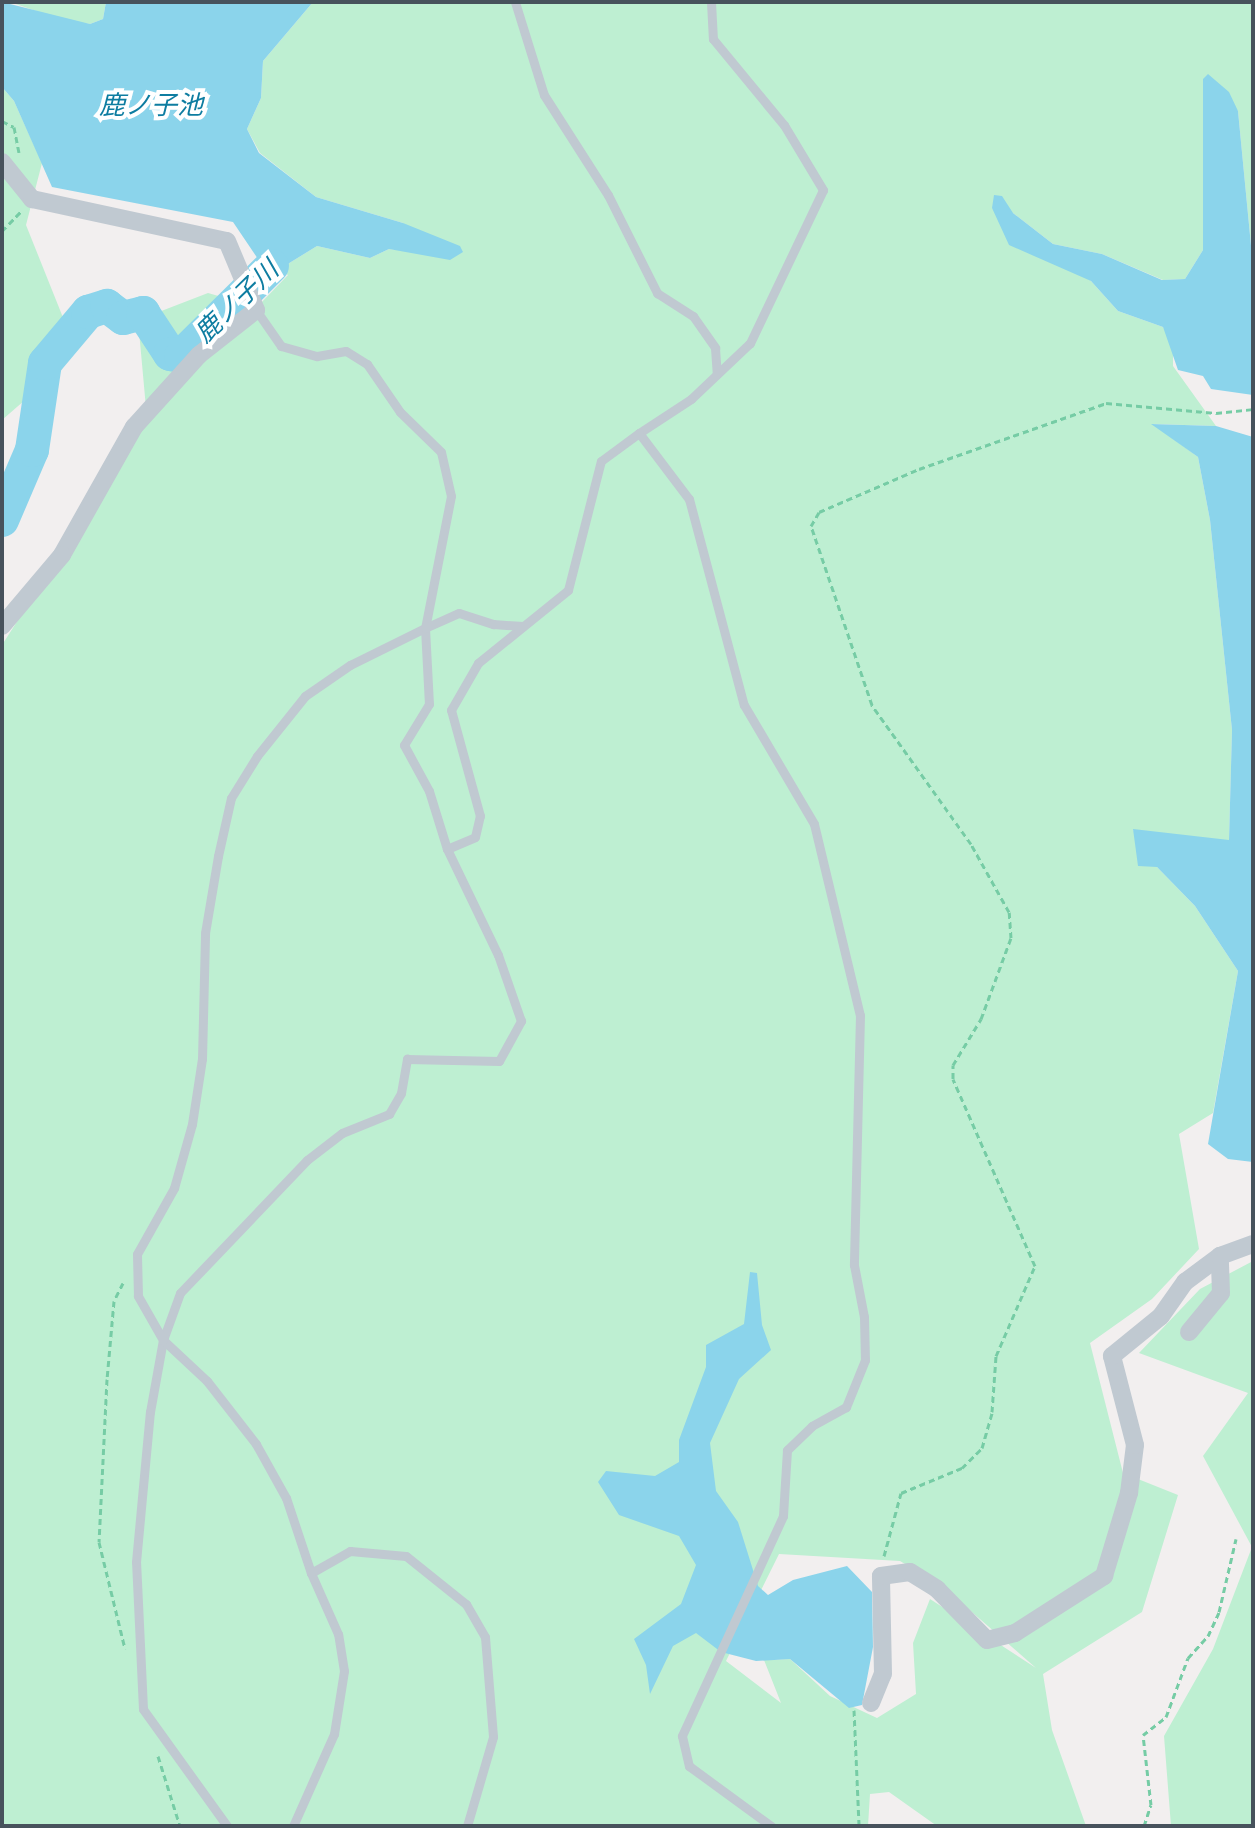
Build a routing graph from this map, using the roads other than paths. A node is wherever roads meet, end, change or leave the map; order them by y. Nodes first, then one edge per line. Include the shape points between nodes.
1 (515, 2) edge
2 (711, 2) edge
3 (2, 162) edge
4 (256, 310) junction
5 (717, 374) junction
6 (639, 433) junction
7 (2, 626) edge
8 (523, 626) junction
9 (425, 628) junction
10 (447, 849) junction
11 (1253, 1244) edge
12 (1220, 1256) junction
13 (1189, 1332) dead end
14 (163, 1340) junction
15 (311, 1573) junction
16 (871, 1703) road end
17 (295, 1824) edge
18 (227, 1826) edge
19 (467, 1826) edge
20 (771, 1826) edge

1 - 5 lane via 544,95 608,195 657,293 693,316 715,348
2 - 5 lane via 713,39 784,125 823,190 750,343
3 - 4 street via 32,199 227,241
4 - 7 street via 199,355 134,427 62,555
4 - 9 lane via 281,346 317,356 346,351 367,364 400,412 441,452 451,496
5 - 6 lane via 691,399
6 - 8 lane via 601,461 568,590
6 - 20 lane via 689,499 744,705 814,824 860,1015 854,1265 865,1360 846,1407 812,1426 787,1450 783,1516 682,1736 689,1766
8 - 9 lane via 493,624 459,613
8 - 10 lane via 478,663 451,710 480,816 475,837
9 - 10 lane via 429,704 404,745 429,791
9 - 14 lane via 350,665 305,696 231,798 205,933 202,1059 192,1124 174,1188 137,1254 138,1296
10 - 14 lane via 498,955 521,1021 499,1061 407,1059 401,1093 389,1114 342,1133 307,1160 180,1293
11 - 12 street
12 - 13 street via 1221,1293
12 - 16 street via 1185,1282 1161,1316 1112,1356 1135,1445 1129,1493 1104,1576 1015,1633 987,1640 924,1580 910,1572 881,1576 883,1674
14 - 15 lane via 207,1381 256,1444 286,1498
14 - 18 lane via 150,1412 136,1562 143,1709
15 - 17 lane via 338,1634 344,1671 334,1734
15 - 19 lane via 350,1551 406,1556 466,1604 485,1637 493,1737

